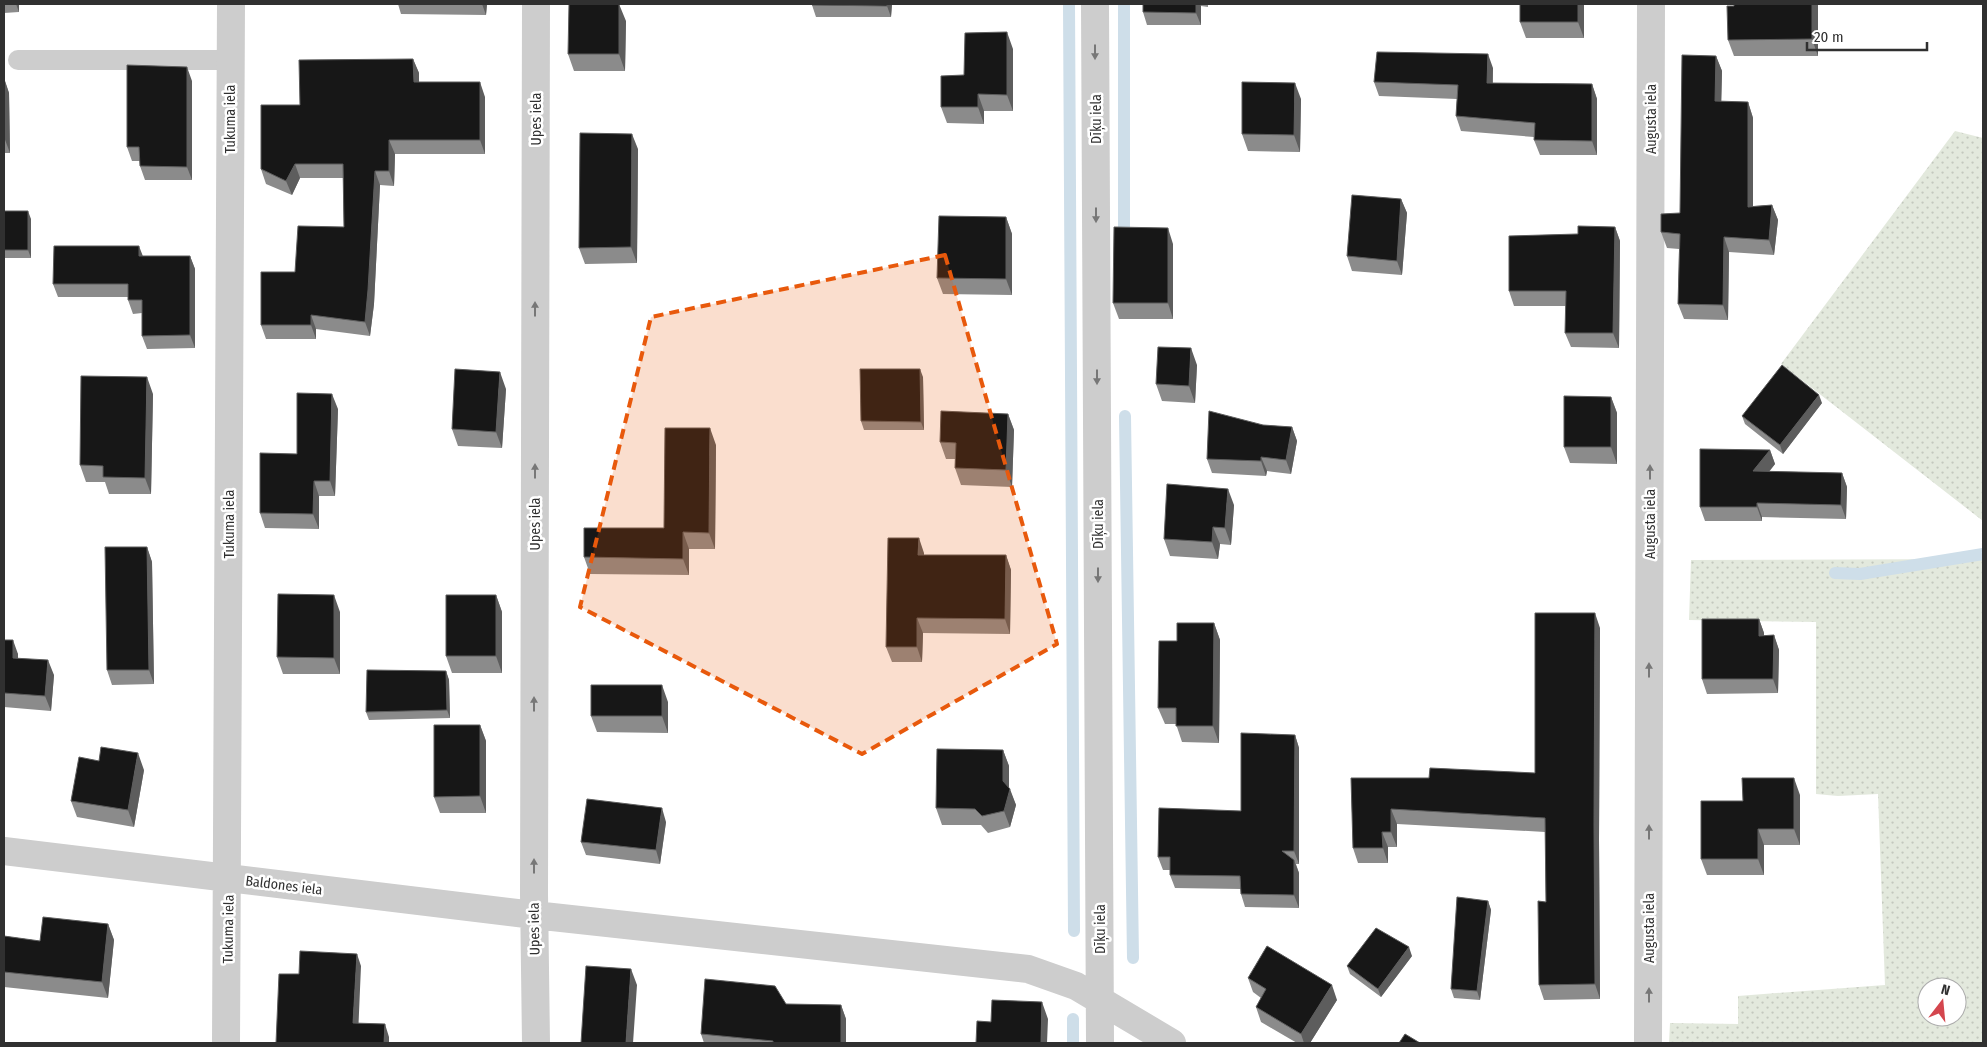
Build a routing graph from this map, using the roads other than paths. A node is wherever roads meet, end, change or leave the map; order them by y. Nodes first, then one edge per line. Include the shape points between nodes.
1 (231, 4) edge
2 (536, 4) edge
3 (1095, 4) edge
4 (1651, 4) edge
5 (18, 60) dead end
6 (231, 60) junction
7 (4, 852) edge
8 (228, 878) junction
9 (534, 915) junction
10 (1101, 1001) junction
11 (226, 1043) edge
12 (536, 1043) edge
13 (1100, 1043) edge
14 (1172, 1043) edge
15 (1648, 1043) edge

1 - 6 street, Tukuma iela
9 -> 2 street, Upes iela
3 -> 10 street, Dīķu iela
15 -> 4 street, Augusta iela
5 - 6 lane
6 - 8 street, Tukuma iela
7 - 8 street, Baldones iela
8 - 9 street, Baldones iela
8 - 11 street, Tukuma iela
9 - 10 street, Baldones iela via 1028,969 1076,986
9 - 12 street, Upes iela
10 - 13 street, Dīķu iela
10 - 14 street, Baldones iela

